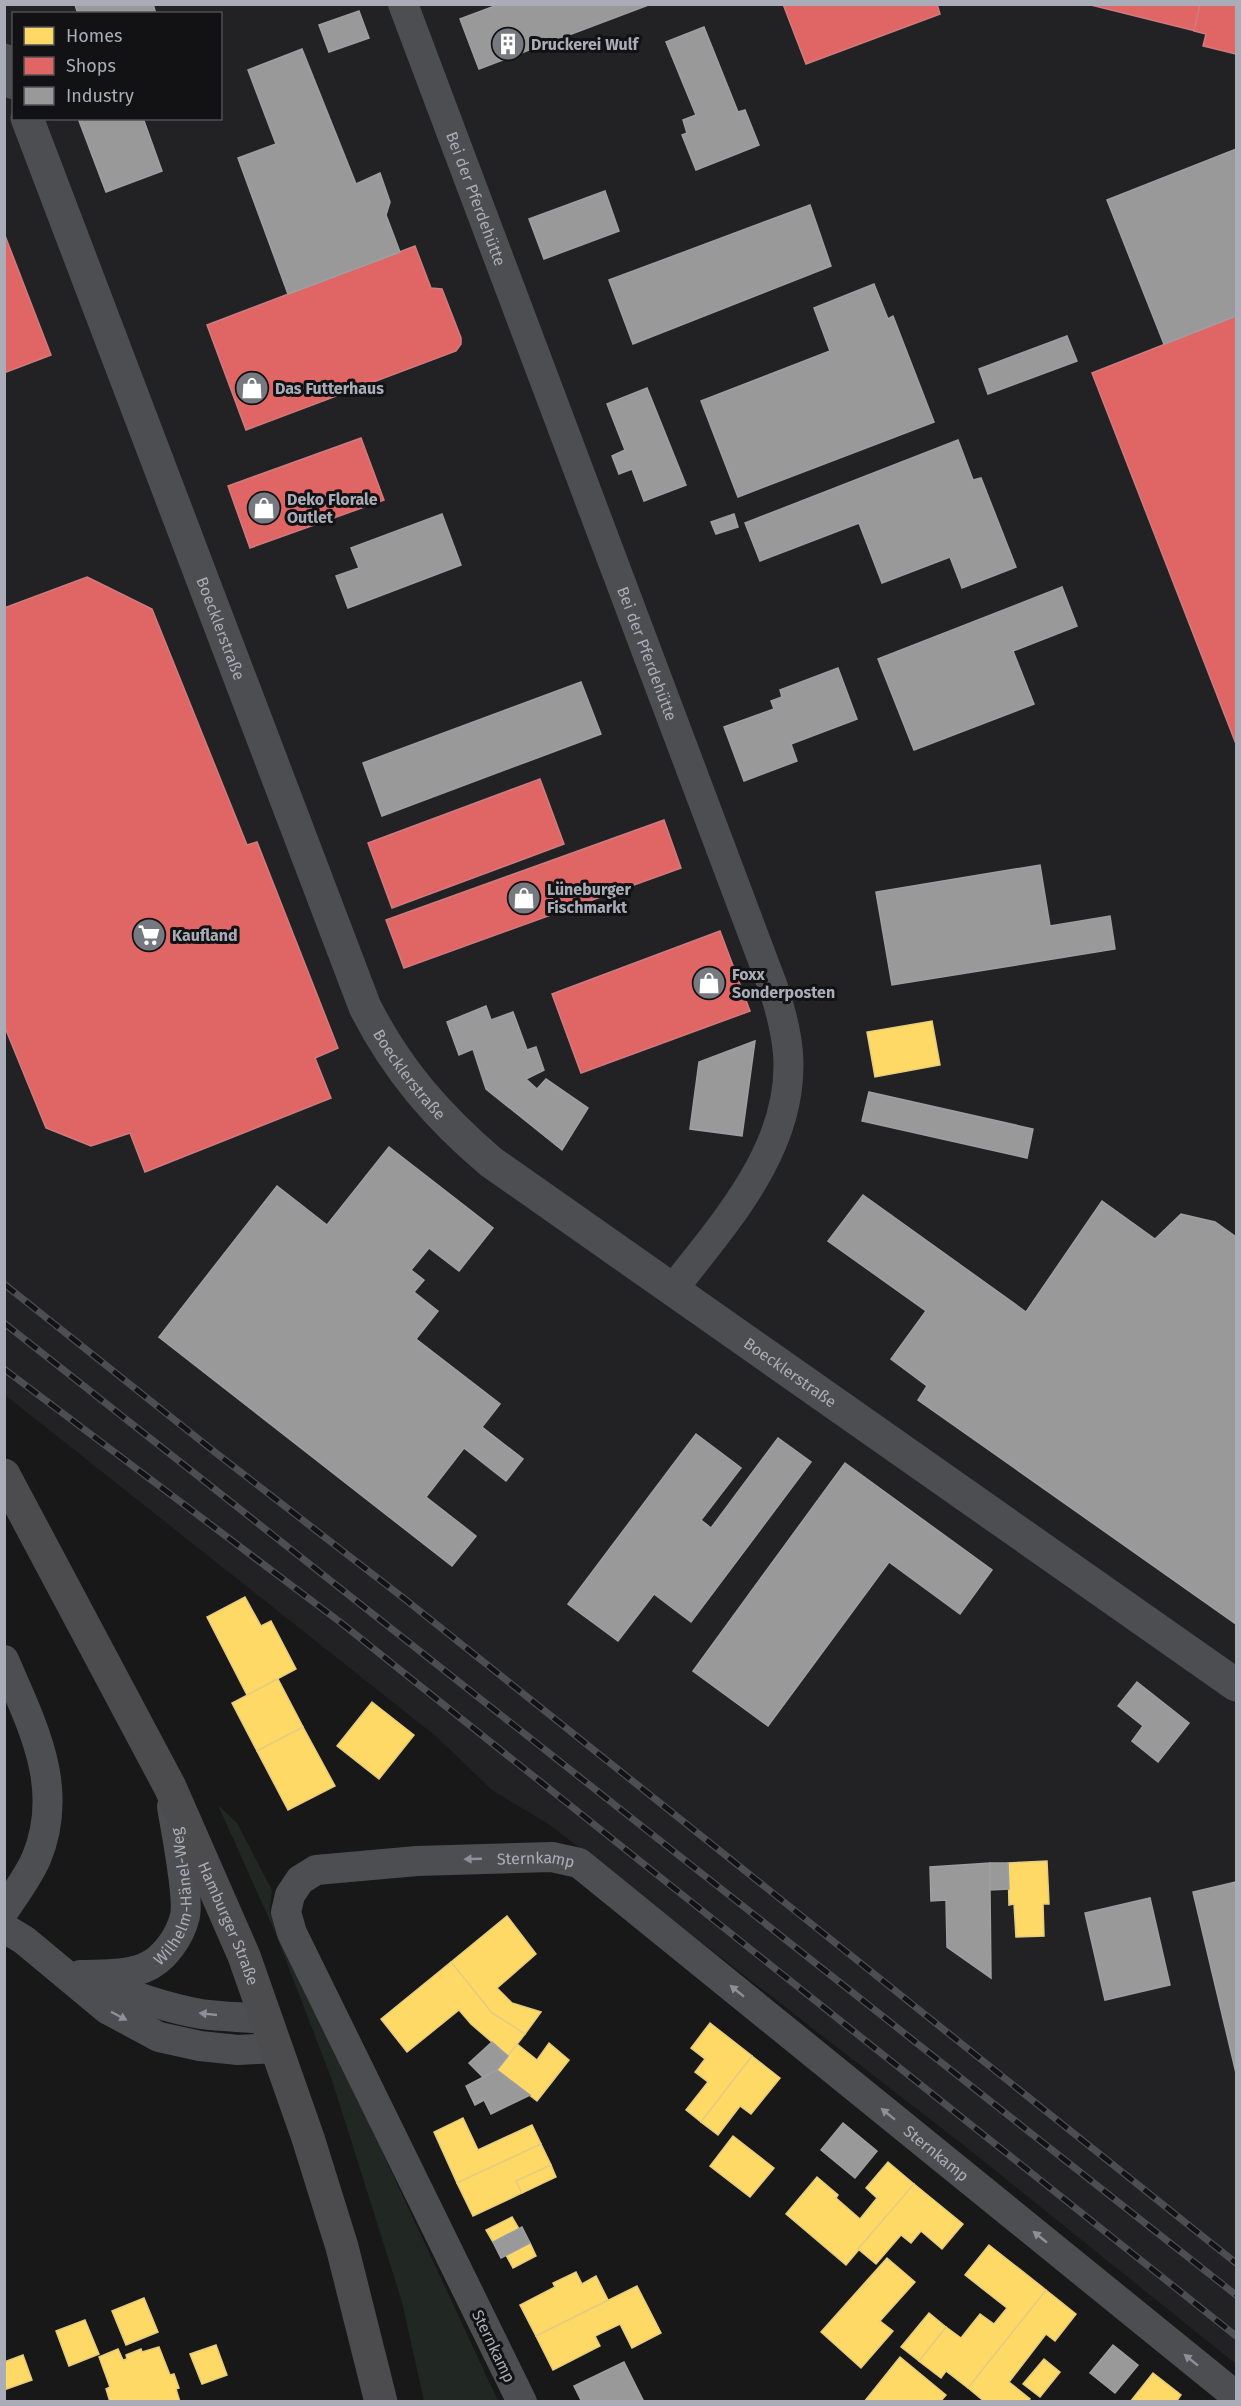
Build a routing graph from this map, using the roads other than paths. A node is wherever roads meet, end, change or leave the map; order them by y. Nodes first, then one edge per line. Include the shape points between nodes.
1 (404, 4) edge
2 (4, 60) edge
3 (12, 79) edge
4 (28, 120) edge
5 (673, 1289) junction
6 (4, 1475) edge
7 (4, 1660) edge
8 (1236, 1685) edge
9 (170, 1787) junction
10 (4, 1911) edge
11 (4, 1928) edge
12 (68, 1971) junction
13 (271, 2033) junction
14 (1236, 2396) edge
15 (381, 2402) edge
16 (522, 2402) edge

1 - 5 street, Bei der Pferdehütte via 765,966 784,1026 788,1083 771,1146 732,1214
2 - 3 street
4 - 5 street, Boecklerstraße via 365,1007 381,1038 421,1095 467,1142
5 - 8 street, Boecklerstraße
6 - 9 main road, Hamburger Straße
7 - 10 street via 35,1731 46,1767 47,1800 45,1830 36,1860
9 - 12 street, Wilhelm-Hänel-Weg via 185,1915 175,1938 163,1957 143,1968 114,1974
9 - 13 main road, Hamburger Straße via 244,1956
11 - 12 street
12 - 13 street via 167,2006
13 - 15 main road, Hamburger Straße via 342,2247
14 -> 16 street, Sternkamp via 579,1863 552,1857 417,1861 316,1870 300,1880 290,1895 286,1912 292,1933

